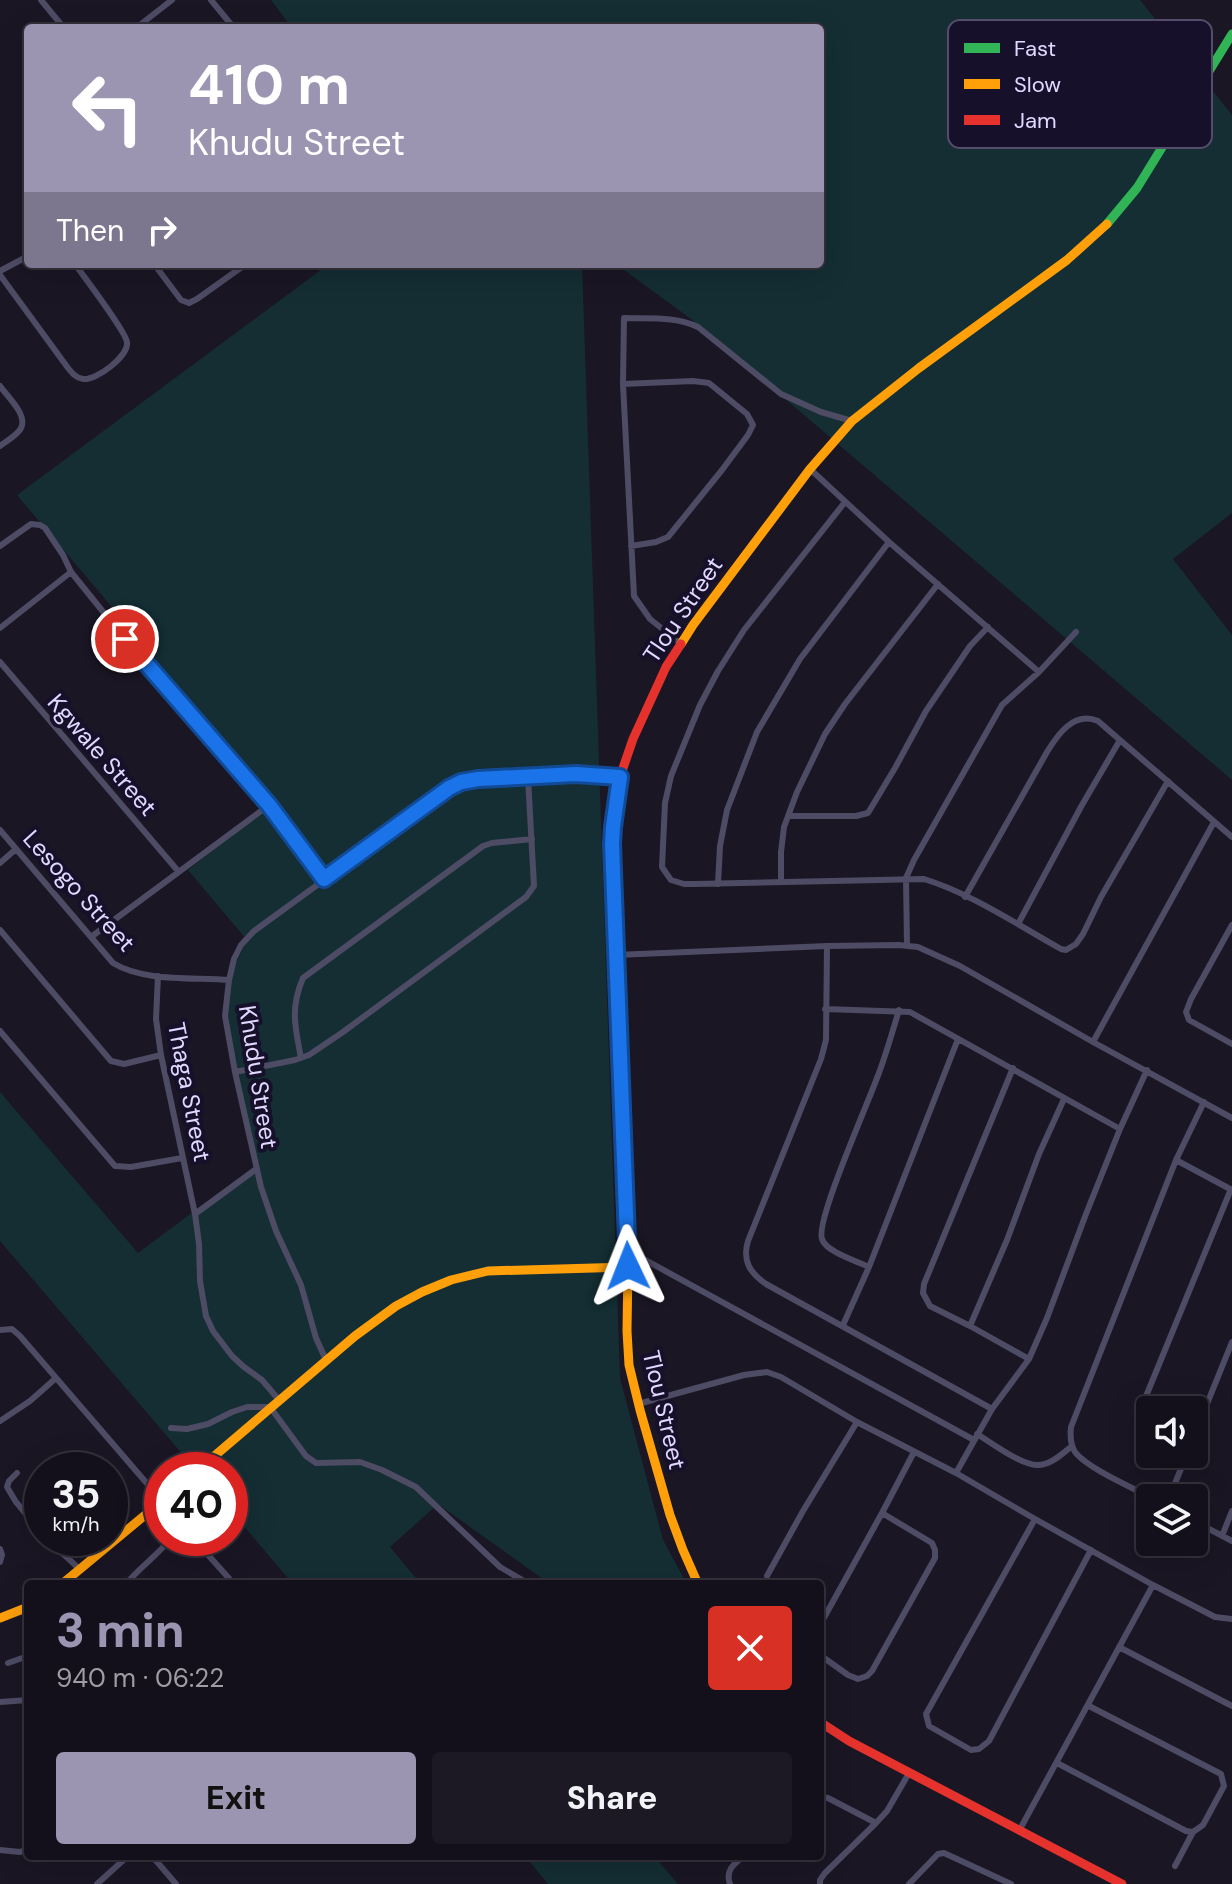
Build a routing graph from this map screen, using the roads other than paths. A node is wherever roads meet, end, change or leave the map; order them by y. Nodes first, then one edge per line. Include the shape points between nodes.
1 (41, 0) edge
2 (172, 0) edge
3 (211, 0) edge
4 (146, 21) junction
5 (61, 24) edge
6 (142, 24) edge
7 (148, 24) edge
8 (231, 24) edge
9 (1232, 34) edge
10 (1212, 66) edge
11 (1162, 148) edge
12 (24, 258) edge
13 (78, 268) edge
14 (157, 268) edge
15 (240, 268) edge
16 (0, 273) edge
17 (623, 384) junction
18 (0, 386) edge
19 (852, 421) junction
20 (0, 446) edge
21 (810, 469) junction
22 (845, 502) junction
23 (889, 542) junction
24 (0, 546) edge
25 (631, 546) junction
26 (71, 572) junction
27 (938, 584) junction
28 (988, 627) junction
29 (0, 628) edge
30 (1076, 632) dead end
31 (680, 643) junction
32 (0, 662) edge
33 (1039, 672) junction
34 (1120, 740) junction
35 (620, 777) junction
36 (528, 778) junction
37 (1168, 781) junction
38 (269, 805) junction
39 (788, 816) junction
40 (1214, 822) junction
41 (0, 830) edge
42 (1232, 837) edge
43 (532, 839) junction
44 (16, 849) junction
45 (0, 863) edge
46 (178, 871) junction
47 (906, 878) junction
48 (324, 879) junction
49 (781, 882) junction
50 (718, 884) junction
51 (965, 897) junction
52 (1018, 924) junction
53 (1232, 925) edge
54 (0, 930) edge
55 (91, 937) junction
56 (907, 945) junction
57 (827, 946) junction
58 (616, 955) junction
59 (158, 976) junction
60 (229, 980) junction
61 (825, 1009) junction
62 (899, 1010) junction
63 (0, 1031) edge
64 (958, 1039) junction
65 (1093, 1042) junction
66 (1232, 1044) edge
67 (161, 1055) junction
68 (301, 1058) junction
69 (1013, 1068) junction
70 (1147, 1070) junction
71 (235, 1072) junction
72 (1064, 1099) junction
73 (1204, 1102) junction
74 (1232, 1118) edge
75 (1120, 1129) junction
76 (182, 1158) junction
77 (1176, 1160) junction
78 (255, 1170) junction
79 (1231, 1190) edge
80 (195, 1214) junction
81 (627, 1250) junction
82 (628, 1267) junction
83 (869, 1267) junction
84 (843, 1325) junction
85 (970, 1326) junction
86 (0, 1330) edge
87 (1232, 1342) edge
88 (1029, 1359) junction
89 (326, 1360) junction
90 (56, 1378) junction
91 (1146, 1396) edge
92 (279, 1400) junction
93 (1208, 1401) edge
94 (638, 1404) junction
95 (270, 1407) junction
96 (992, 1409) junction
97 (0, 1421) edge
98 (857, 1422) junction
99 (171, 1428) dead end
100 (975, 1437) junction
101 (1072, 1446) junction
102 (219, 1452) edge
103 (914, 1452) junction
104 (17, 1473) dead end
105 (956, 1473) junction
106 (144, 1480) edge
107 (1136, 1489) edge
108 (1232, 1511) edge
109 (24, 1512) edge
110 (882, 1513) junction
111 (144, 1516) edge
112 (1035, 1519) junction
113 (1208, 1528) edge
114 (1222, 1536) junction
115 (1232, 1541) edge
116 (0, 1549) edge
117 (1091, 1550) junction
118 (67, 1556) edge
119 (154, 1556) edge
120 (209, 1556) edge
121 (0, 1562) edge
122 (80, 1570) junction
123 (767, 1576) dead end
124 (227, 1577) junction
125 (67, 1580) edge
126 (130, 1580) edge
127 (224, 1580) edge
128 (230, 1580) edge
129 (522, 1580) edge
130 (696, 1580) edge
131 (1153, 1585) junction
132 (24, 1609) edge
133 (0, 1618) edge
134 (824, 1618) edge
135 (1232, 1619) edge
136 (1119, 1647) junction
137 (24, 1657) edge
138 (824, 1658) edge
139 (8, 1663) dead end
140 (24, 1700) edge
141 (0, 1702) edge
142 (1089, 1706) junction
143 (1232, 1706) edge
144 (824, 1725) edge
145 (1057, 1763) junction
146 (909, 1773) junction
147 (824, 1798) edge
148 (876, 1823) junction
149 (1019, 1831) junction
150 (1193, 1832) junction
151 (0, 1850) edge
152 (24, 1850) edge
153 (124, 1860) edge
154 (155, 1860) edge
155 (739, 1860) edge
156 (1175, 1866) dead end
157 (729, 1880) edge
158 (1116, 1883) edge
159 (97, 1884) edge
160 (176, 1884) edge
161 (820, 1884) edge
162 (909, 1884) edge
163 (1011, 1884) edge

1 - 5 street
2 - 4 street
3 - 8 street
4 - 6 street
4 - 7 street
9 - 10 street, Tlou Street
11 - 19 street, Tlou Street via 1102,230
12 - 16 street
13 - 16 street via 127,341 123,356 87,379 68,368
14 - 15 street via 189,303
17 - 19 street via 624,318 671,320 698,327 781,394
17 - 25 street
17 - 25 street via 709,383 753,425 668,537
18 - 20 street via 23,422
19 - 21 street, Tlou Street
21 - 22 street
21 - 31 street, Tlou Street
22 - 23 street
22 - 50 street via 718,671 669,781 664,871 684,884
23 - 27 street
23 - 50 street via 800,659 757,732 727,810
24 - 26 street via 31,524 40,525
25 - 31 street via 634,596 640,608
26 - 29 street
26 - 38 street
27 - 28 street
27 - 39 street via 832,721
28 - 33 street
28 - 39 street via 926,711 870,812
30 - 33 street
31 - 35 street, Tlou Street via 650,699
32 - 46 street, Kgwale Street
33 - 47 street via 1002,705
34 - 37 street
34 - 51 street via 1090,717 1059,734
34 - 52 street
35 - 36 street, Khudu Street
35 - 58 street, Tlou Street via 612,844
36 - 43 street
36 - 48 street, Khudu Street via 456,784
37 - 40 street
37 - 52 street via 1078,942 1063,950
38 - 46 street
38 - 48 street
39 - 49 street
40 - 42 street
40 - 65 street
41 - 44 street, Lesogo Street
43 - 68 street via 534,886 526,897
43 - 68 street via 483,846 303,978 294,1018
44 - 45 street
44 - 55 street, Lesogo Street
46 - 55 street
47 - 49 street
47 - 51 street via 941,884
47 - 56 street
48 - 60 street, Khudu Street via 244,940
49 - 50 street
51 - 52 street
53 - 66 street via 1186,1012 1189,1020
54 - 67 street via 109,1060 124,1064
55 - 59 street, Lesogo Street via 121,968
56 - 57 street
56 - 65 street via 960,966
57 - 58 street
57 - 61 street
58 - 81 street, Tlou Street
59 - 60 street, Lesogo Street
59 - 67 street, Thaga Street
60 - 71 street, Khudu Street via 225,1016
61 - 62 street
61 - 84 street via 821,1059 745,1251 756,1277
62 - 64 street
62 - 83 street via 821,1226 829,1249
63 - 76 street via 115,1166
64 - 69 street
64 - 83 street
65 - 70 street
67 - 76 street, Thaga Street
68 - 71 street
69 - 72 street
69 - 85 street via 924,1284 930,1306
70 - 73 street
70 - 75 street
71 - 78 street, Khudu Street
72 - 75 street
72 - 85 street
73 - 74 street
73 - 77 street
75 - 88 street
76 - 80 street, Thaga Street
77 - 79 street
77 - 101 street via 1076,1412
78 - 80 street
78 - 89 street, Khudu Street
79 - 91 street
80 - 92 street, Thaga Street via 208,1322 232,1356
81 - 82 street, Tlou Street
81 - 100 street
82 - 89 street via 488,1271 451,1280 396,1306
82 - 94 street, Tlou Street via 628,1354
83 - 84 street
84 - 96 street
85 - 88 street
86 - 90 street via 12,1329
87 - 93 street
88 - 96 street
89 - 92 street
90 - 97 street
90 - 106 street
92 - 95 street
94 - 98 street via 767,1372
94 - 130 street, Tlou Street via 667,1508
95 - 99 street via 247,1407 208,1424
95 - 102 street
95 - 129 street via 316,1463 360,1462 416,1487 500,1567
96 - 100 street
98 - 103 street
98 - 123 street
100 - 101 street via 1038,1465 1054,1461
100 - 105 street
101 - 107 street via 1094,1467
103 - 105 street
103 - 110 street
104 - 109 street via 7,1487
105 - 112 street
108 - 114 street
110 - 134 street
110 - 138 street via 932,1543 935,1558 867,1676 848,1675
111 - 122 street
112 - 117 street
112 - 117 street via 926,1714 929,1726 971,1750 989,1741
113 - 114 street
114 - 115 street
116 - 121 street
117 - 131 street
118 - 122 street
119 - 126 street
120 - 124 street
122 - 125 street
124 - 127 street
124 - 128 street
131 - 135 street via 1215,1617
131 - 136 street
132 - 133 street
136 - 142 street
136 - 143 street
137 - 139 street
140 - 141 street
142 - 145 street
142 - 150 street via 1221,1774 1224,1786 1203,1825
144 - 146 street
145 - 149 street
145 - 150 street
146 - 148 street
146 - 149 street
147 - 148 street
148 - 161 street
149 - 158 street
150 - 156 street
151 - 152 street
153 - 159 street
154 - 160 street
155 - 157 street
162 - 163 street via 944,1853

